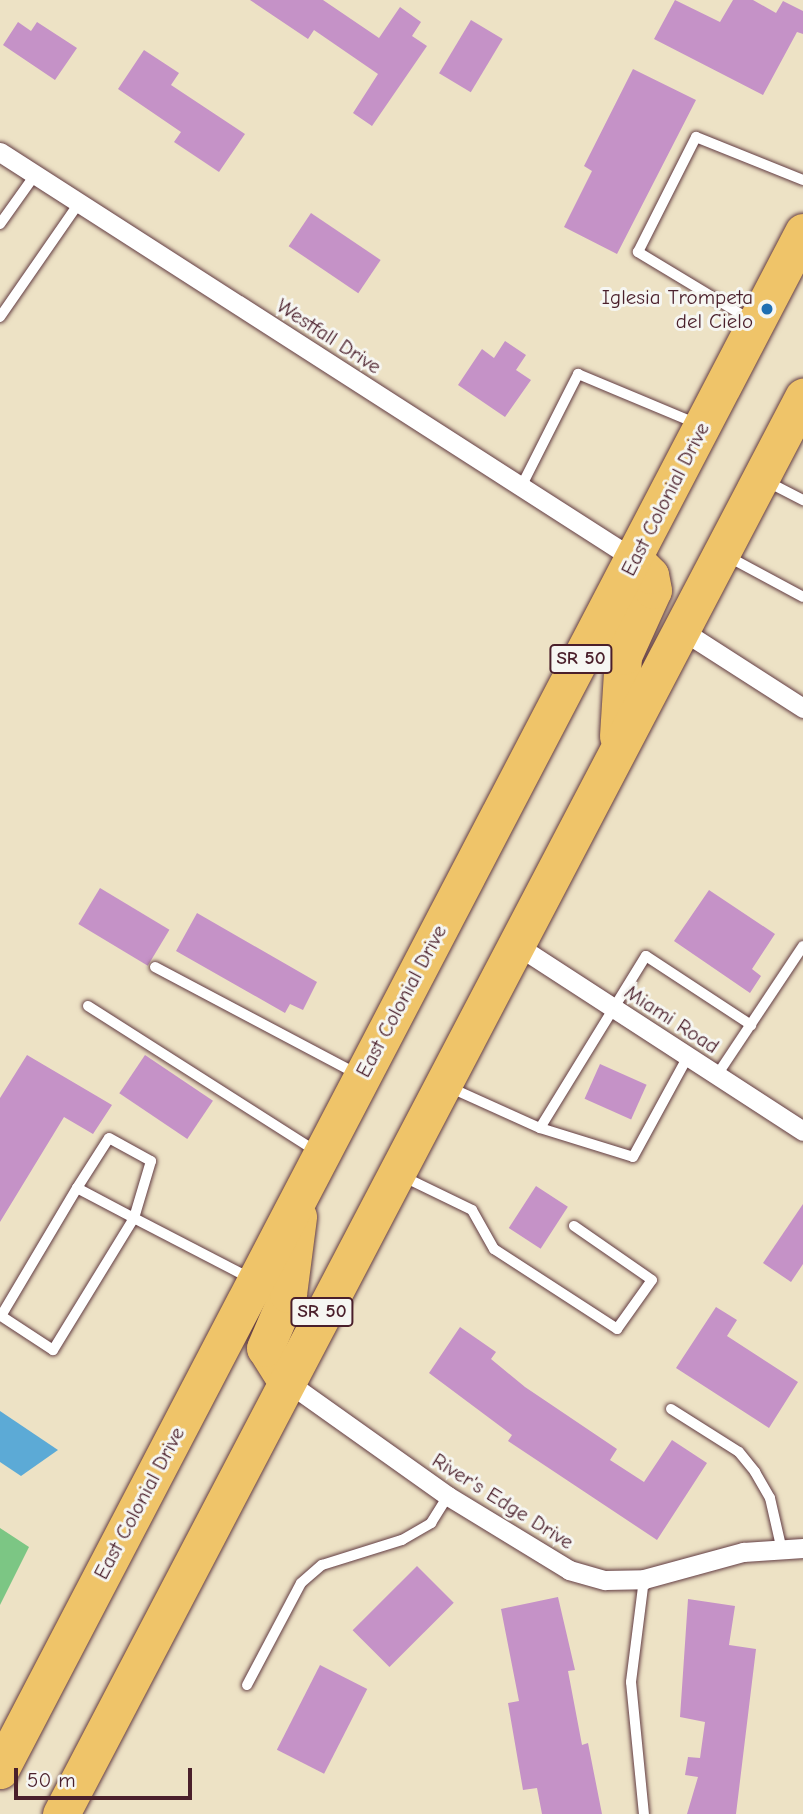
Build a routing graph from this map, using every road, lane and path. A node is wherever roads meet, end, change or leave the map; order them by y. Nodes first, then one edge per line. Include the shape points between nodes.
1 (0, 152) edge
2 (35, 175) junction
3 (803, 180) edge
4 (79, 203) junction
5 (0, 224) edge
6 (803, 232) edge
7 (0, 317) edge
8 (756, 323) junction
9 (803, 397) edge
10 (702, 426) junction
11 (760, 478) junction
12 (521, 486) junction
13 (803, 500) edge
14 (720, 553) junction
15 (634, 559) junction
16 (803, 597) edge
17 (680, 629) junction
18 (803, 708) edge
19 (618, 748) junction
20 (515, 944) junction
21 (803, 946) edge
22 (155, 967) dead end
23 (88, 1006) dead end
24 (613, 1008) junction
25 (751, 1025) junction
26 (688, 1056) junction
27 (717, 1075) junction
28 (361, 1077) junction
29 (442, 1084) junction
30 (540, 1128) junction
31 (803, 1131) edge
32 (321, 1154) junction
33 (396, 1172) junction
34 (77, 1188) junction
35 (301, 1191) junction
36 (134, 1218) junction
37 (575, 1226) dead end
38 (255, 1281) junction
39 (286, 1381) junction
40 (671, 1409) dead end
41 (448, 1496) junction
42 (781, 1546) junction
43 (803, 1548) edge
44 (643, 1579) junction
45 (247, 1685) dead end
46 (0, 1770) edge
47 (61, 1814) edge
48 (644, 1814) edge

1 - 2 street, Westfall Drive
2 - 4 street, Westfall Drive
2 - 5 lane
3 - 8 lane via 696,137 638,252
4 - 7 lane
4 - 12 street, Westfall Drive
6 - 8 highway, East Colonial Drive / SR 50
8 - 10 highway, East Colonial Drive / SR 50
9 - 11 highway, SR 50
10 - 12 lane via 578,374
10 - 15 highway, East Colonial Drive / SR 50
11 - 13 lane
11 - 14 highway, SR 50
12 - 15 street, Westfall Drive
14 - 16 lane
14 - 17 highway, SR 50
15 - 19 highway via 650,575 653,590 623,656
15 - 28 highway, East Colonial Drive / SR 50
17 - 18 street
17 - 19 highway, SR 50
19 - 20 highway, SR 50
20 - 24 street, Miami Road
20 - 29 highway, SR 50
21 - 25 lane
22 - 28 lane
23 - 32 lane
24 - 25 lane via 646,956
24 - 26 street, Miami Road
24 - 30 lane
25 - 27 lane
26 - 27 street, Miami Road
26 - 30 lane via 633,1157
27 - 31 street, Miami Road
28 - 32 highway, East Colonial Drive / SR 50
29 - 30 lane
29 - 33 highway, SR 50
32 - 35 highway, East Colonial Drive / SR 50
33 - 37 lane via 472,1210 494,1249 617,1329 652,1280
33 - 39 highway, SR 50
34 - 36 lane
34 - 36 lane via 109,1138 151,1161
34 - 36 lane via 1,1316 52,1350
35 - 38 highway, East Colonial Drive / SR 50
35 - 39 highway via 288,1294 265,1348 267,1361
36 - 38 lane
38 - 46 highway, East Colonial Drive / SR 50
39 - 41 street, River's Edge Drive
39 - 47 highway, SR 50
40 - 42 lane via 739,1452 770,1498
41 - 44 street, River's Edge Drive via 569,1570 605,1580
41 - 45 lane via 431,1523 402,1540 323,1565 301,1583
42 - 43 street, River's Edge Drive
42 - 44 street, River's Edge Drive
44 - 48 lane via 631,1682

